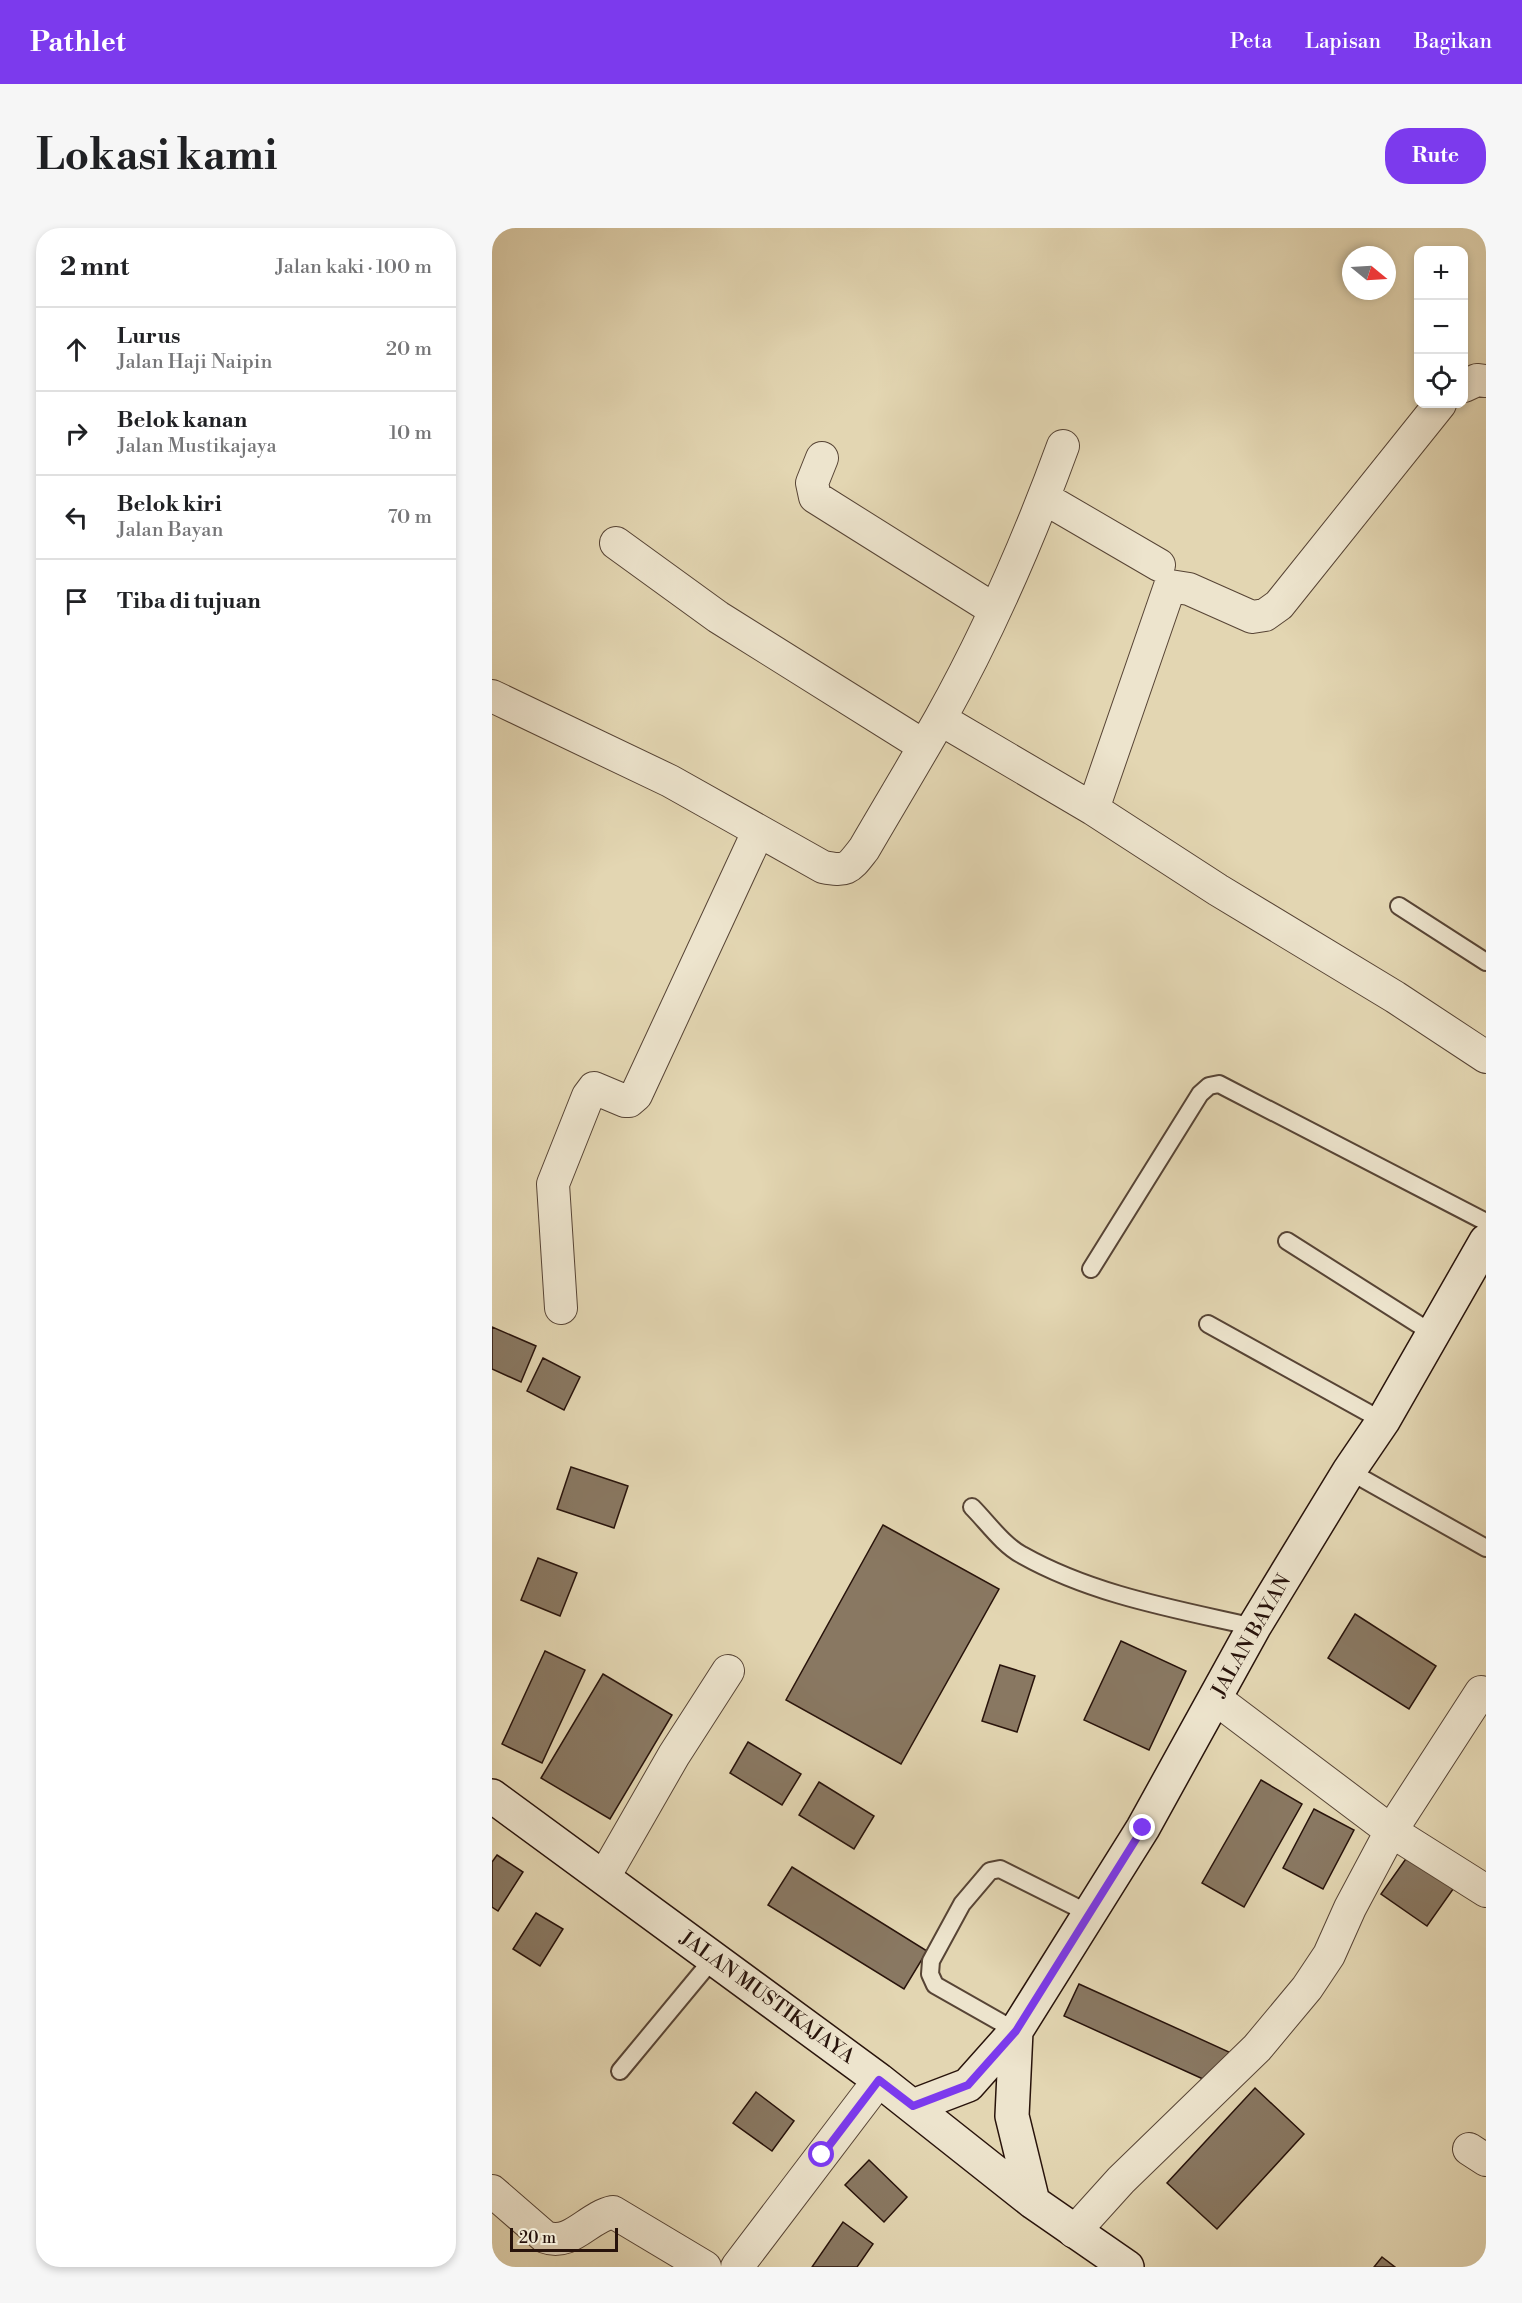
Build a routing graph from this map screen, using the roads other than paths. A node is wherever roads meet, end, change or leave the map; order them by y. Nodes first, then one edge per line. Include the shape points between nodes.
1 (1486, 381) edge
2 (1468, 384) edge
3 (1437, 408) edge
4 (1063, 446) dead end
5 (822, 458) dead end
6 (1044, 498) junction
7 (616, 543) dead end
8 (1159, 565) dead end
9 (995, 610) junction
10 (492, 696) edge
11 (940, 719) junction
12 (924, 746) junction
13 (1093, 809) junction
14 (758, 832) junction
15 (1399, 906) dead end
16 (1486, 962) edge
17 (1486, 1057) edge
18 (1486, 1222) edge
19 (1287, 1241) dead end
20 (1486, 1241) edge
21 (1091, 1269) dead end
22 (561, 1308) dead end
23 (1208, 1323) dead end
24 (1432, 1333) junction
25 (1383, 1421) junction
26 (1349, 1471) junction
27 (972, 1507) dead end
28 (1486, 1548) edge
29 (1254, 1628) junction
30 (728, 1671) dead end
31 (1480, 1692) dead end
32 (1216, 1699) junction
33 (492, 1796) edge
34 (1391, 1831) junction
35 (604, 1877) junction
36 (1486, 1891) edge
37 (1088, 1913) junction
38 (712, 1960) junction
39 (1016, 2031) junction
40 (620, 2071) dead end
41 (879, 2080) junction
42 (913, 2106) junction
43 (492, 2191) edge
44 (1033, 2202) junction
45 (1074, 2232) junction
46 (1119, 2265) edge
47 (705, 2267) edge
48 (737, 2267) edge

1 - 2 street
3 - 13 street via 1279,605 1265,615 1251,617 1189,590 1170,586
4 - 6 street
5 - 9 street via 812,483 815,497
6 - 8 street
6 - 9 street
7 - 12 street via 718,616
9 - 11 street
10 - 14 street via 670,781
11 - 12 street
11 - 13 street
12 - 14 street via 864,849 848,868 823,867
13 - 17 street
14 - 22 street via 636,1095 626,1101 594,1088 588,1096 553,1185
15 - 16 lane
18 - 21 lane via 1219,1084 1200,1094
19 - 24 lane
20 - 24 main road, JALAN BAYAN
23 - 25 lane
24 - 25 main road, JALAN BAYAN
25 - 26 main road, JALAN BAYAN
26 - 28 lane
26 - 29 main road, JALAN BAYAN
27 - 29 lane via 1020,1554 1064,1574 1131,1600
29 - 32 main road, JALAN BAYAN
30 - 35 street
31 - 34 street
32 - 34 street
32 - 37 main road, JALAN BAYAN via 1143,1828
33 - 35 main road, JALAN MUSTIKAJAYA
34 - 36 street
34 - 45 street via 1329,1955 1307,1988 1257,2048 1121,2180
35 - 38 main road, JALAN MUSTIKAJAYA
37 - 39 main road, JALAN BAYAN
37 - 39 lane via 1000,1869 990,1871 962,1904 931,1961 934,1985
38 - 40 lane
38 - 41 main road, JALAN MUSTIKAJAYA
39 - 42 main road, JALAN BAYAN via 968,2085
39 - 44 main road, JALAN BAYAN via 1012,2116
41 - 42 main road, JALAN MUSTIKAJAYA
41 - 48 street
42 - 44 main road, JALAN MUSTIKAJAYA
43 - 47 street via 545,2237 564,2240 601,2215 613,2212
44 - 45 main road, JALAN MUSTIKAJAYA
45 - 46 main road, JALAN MUSTIKAJAYA

